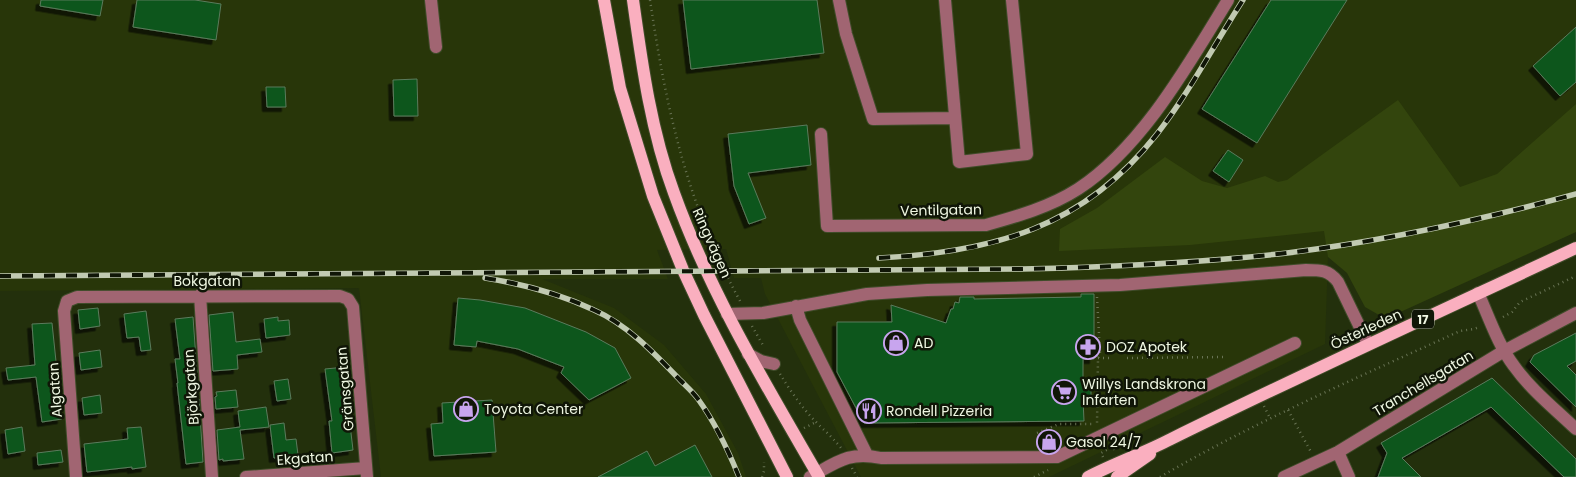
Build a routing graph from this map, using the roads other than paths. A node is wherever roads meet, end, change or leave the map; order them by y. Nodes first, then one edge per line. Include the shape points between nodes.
1 (431, 0) edge
2 (604, 0) edge
3 (633, 0) edge
4 (840, 0) edge
5 (945, 0) edge
6 (1012, 0) edge
7 (1228, 0) edge
8 (436, 47) dead end
9 (956, 118) junction
10 (821, 134) dead end
11 (1576, 248) edge
12 (1478, 293) junction
13 (200, 295) junction
14 (348, 299) joint
15 (67, 301) joint
16 (796, 306) junction
17 (1576, 313) edge
18 (727, 314) junction
19 (1295, 343) dead end
20 (1368, 344) junction
21 (1504, 351) junction
22 (748, 354) junction
23 (774, 364) road end
24 (1576, 429) edge
25 (1169, 440) junction
26 (1338, 452) junction
27 (867, 455) junction
28 (367, 472) edge
29 (815, 476) edge
30 (76, 477) edge
31 (212, 477) edge
32 (246, 477) edge
33 (787, 477) edge
34 (1088, 477) edge
35 (1117, 477) edge
36 (1284, 477) edge
37 (1349, 477) edge

1 - 8 street
2 - 33 main road via 620,88 653,196 704,315
3 - 18 main road, Ringvägen via 644,83 655,131 674,192
4 - 9 street via 846,34 873,119
5 - 9 street
6 - 9 street via 1028,154 959,162
7 - 10 street, Ventilgatan via 1137,135 1111,163 1078,189 1045,207 986,225 827,226
11 - 12 main road, Österleden / 17
12 - 20 main road, Österleden / 17
12 - 21 street
13 - 14 street, Bokgatan via 340,296
13 - 15 street, Bokgatan via 76,297
13 - 31 street, Björkgatan
14 - 28 street, Gränsgatan via 352,307
15 - 30 street, Algatan via 64,311
16 - 18 street
16 - 20 street via 867,294 1096,286 1321,270 1332,273 1338,282
16 - 27 street
17 - 21 street, Tranchellsgatan
18 - 22 main road, Ringvägen
19 - 27 street via 1098,430 1057,457 881,458
20 - 25 main road, Österleden / 17
21 - 24 street via 1537,393
21 - 26 street, Tranchellsgatan
22 - 23 street
22 - 29 main road, Ringvägen
25 - 34 main road, Österleden / 17
25 - 35 main road, Österleden / 17
26 - 36 street, Tranchellsgatan
26 - 37 street
27 - 29 street via 846,457
28 - 32 street, Ekgatan

